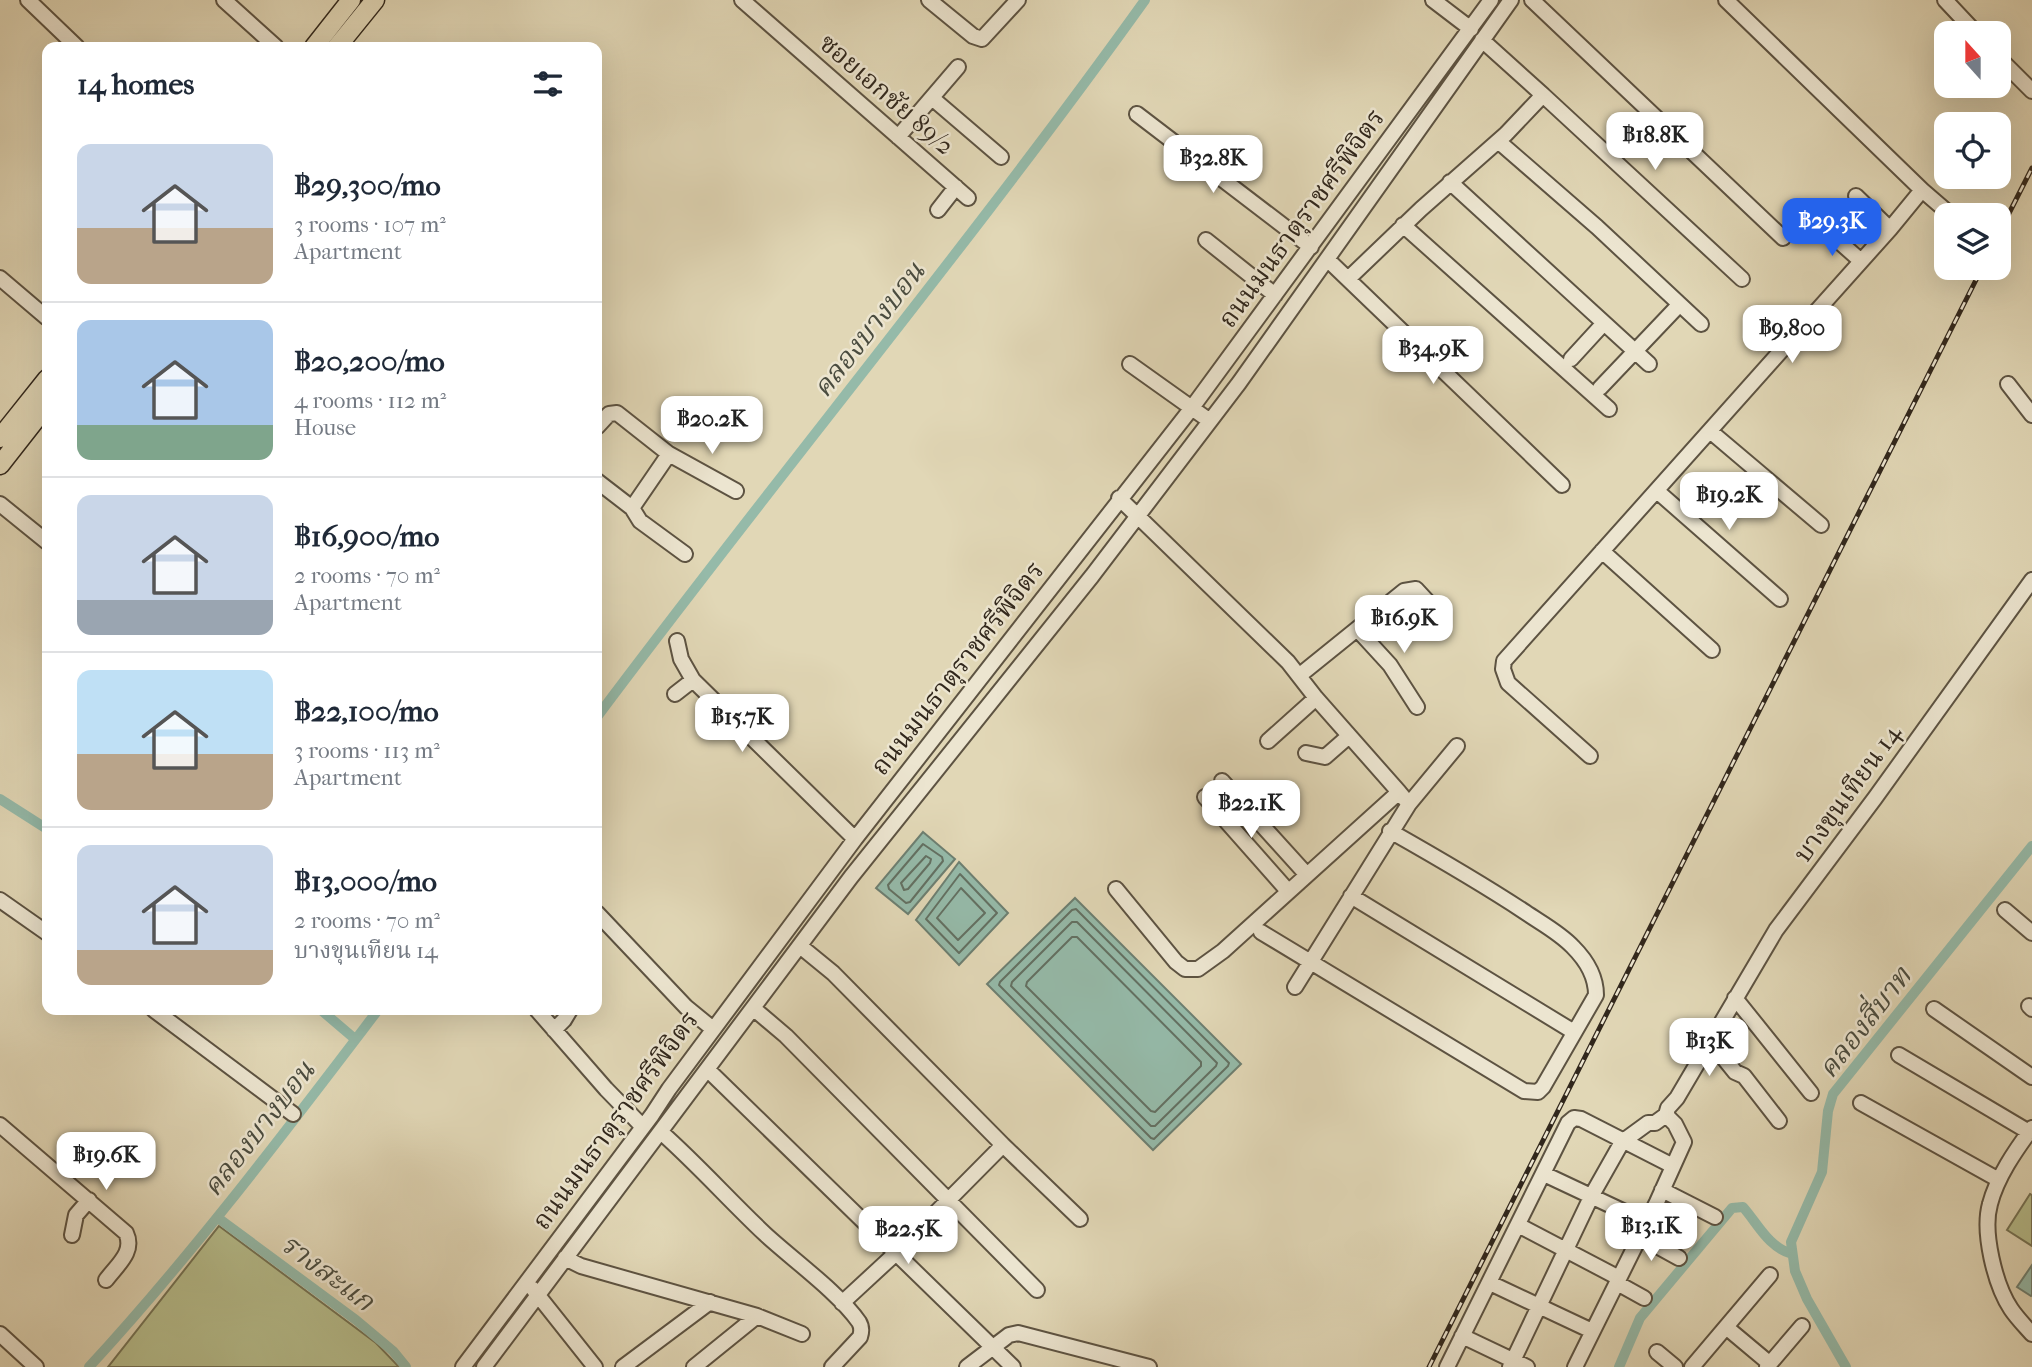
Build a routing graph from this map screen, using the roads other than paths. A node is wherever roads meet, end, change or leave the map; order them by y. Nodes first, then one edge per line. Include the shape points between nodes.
1 (29, 0) edge
2 (224, 0) edge
3 (351, 0) edge
4 (375, 0) edge
5 (742, 0) edge
6 (1018, 0) edge
7 (1433, 0) edge
8 (1492, 0) edge
9 (1511, 0) edge
10 (1532, 0) edge
11 (1726, 0) edge
12 (1945, 0) edge
13 (935, 2) edge
14 (1965, 21) edge
15 (1477, 34) junction
16 (72, 42) edge
17 (270, 42) edge
18 (318, 42) edge
19 (341, 42) edge
20 (958, 67) dead end
21 (2011, 70) edge
22 (2032, 90) edge
23 (1544, 95) junction
24 (932, 98) junction
25 (1137, 114) dead end
26 (898, 136) junction
27 (1498, 141) junction
28 (1001, 157) dead end
29 (1450, 182) junction
30 (956, 187) junction
31 (1922, 190) junction
32 (1856, 196) dead end
33 (968, 198) dead end
34 (1937, 203) edge
35 (938, 210) dead end
36 (1404, 225) junction
37 (1890, 229) junction
38 (1826, 230) dead end
39 (1783, 238) dead end
40 (1206, 240) dead end
41 (1311, 247) junction
42 (1328, 260) junction
43 (1861, 261) junction
44 (0, 278) edge
45 (1348, 279) junction
46 (1742, 279) dead end
47 (1275, 295) junction
48 (1679, 305) junction
49 (42, 314) edge
50 (1604, 323) junction
51 (1701, 324) dead end
52 (1634, 350) junction
53 (1572, 359) dead end
54 (1130, 364) dead end
55 (1649, 364) dead end
56 (2008, 384) dead end
57 (42, 385) edge
58 (1600, 387) dead end
59 (1191, 409) junction
60 (1609, 409) dead end
61 (2032, 415) edge
62 (42, 419) edge
63 (1210, 421) junction
64 (602, 422) edge
65 (1710, 431) junction
66 (0, 438) edge
67 (670, 454) junction
68 (0, 465) edge
69 (602, 485) edge
70 (1562, 485) dead end
71 (736, 491) dead end
72 (1657, 491) junction
73 (1119, 498) junction
74 (0, 504) edge
75 (632, 508) junction
76 (1138, 516) junction
77 (1821, 525) dead end
78 (42, 538) edge
79 (1602, 551) junction
80 (685, 554) dead end
81 (2032, 580) edge
82 (1780, 598) dead end
83 (1440, 608) dead end
84 (1357, 629) junction
85 (677, 641) dead end
86 (1712, 650) dead end
87 (1300, 675) junction
88 (693, 680) junction
89 (675, 694) dead end
90 (1316, 698) junction
91 (1417, 707) dead end
92 (1349, 736) junction
93 (1268, 741) dead end
94 (1457, 746) dead end
95 (1306, 753) dead end
96 (1590, 756) dead end
97 (1222, 780) dead end
98 (1399, 792) junction
99 (1205, 797) dead end
100 (1409, 804) junction
101 (1390, 831) junction
102 (855, 839) junction
103 (1242, 854) dead end
104 (1307, 876) junction
105 (1278, 880) junction
106 (1116, 889) dead end
107 (1288, 891) junction
108 (1351, 896) junction
109 (0, 900) edge
110 (2005, 910) dead end
111 (602, 918) edge
112 (42, 929) edge
113 (1261, 932) dead end
114 (2032, 933) edge
115 (800, 946) junction
116 (1311, 961) junction
117 (1294, 987) dead end
118 (1734, 998) junction
119 (754, 1008) junction
120 (1934, 1009) dead end
121 (161, 1015) edge
122 (541, 1015) edge
123 (567, 1015) edge
124 (713, 1029) junction
125 (554, 1030) junction
126 (1574, 1032) junction
127 (1710, 1041) junction
128 (1899, 1055) dead end
129 (708, 1070) junction
130 (2032, 1077) edge
131 (1811, 1093) dead end
132 (1861, 1103) dead end
133 (1671, 1107) junction
134 (292, 1113) dead end
135 (1779, 1121) dead end
136 (0, 1125) edge
137 (643, 1127) junction
138 (2030, 1130) edge
139 (662, 1133) junction
140 (1622, 1142) junction
141 (1003, 1145) junction
142 (1673, 1166) junction
143 (1544, 1174) junction
144 (1999, 1180) junction
145 (1662, 1190) junction
146 (1592, 1195) junction
147 (89, 1199) junction
148 (948, 1201) junction
149 (1715, 1217) dead end
150 (1080, 1219) dead end
151 (1646, 1222) junction
152 (1518, 1225) junction
153 (72, 1235) dead end
154 (1639, 1236) junction
155 (1567, 1250) junction
156 (895, 1254) junction
157 (565, 1258) junction
158 (1679, 1258) dead end
159 (1770, 1275) dead end
160 (106, 1280) dead end
161 (1618, 1280) junction
162 (526, 1282) junction
163 (1490, 1283) junction
164 (1037, 1290) dead end
165 (539, 1295) junction
166 (1643, 1298) dead end
167 (710, 1301) junction
168 (842, 1303) junction
169 (1539, 1307) junction
170 (757, 1316) junction
171 (1802, 1325) dead end
172 (1726, 1327) junction
173 (1592, 1331) junction
174 (0, 1334) edge
175 (802, 1334) dead end
176 (2032, 1334) edge
177 (1462, 1336) junction
178 (993, 1348) junction
179 (1657, 1352) dead end
180 (470, 1364) edge
181 (1517, 1365) edge
182 (1768, 1365) edge
183 (36, 1367) edge
184 (484, 1367) edge
185 (595, 1367) edge
186 (624, 1367) edge
187 (694, 1367) edge
188 (832, 1367) edge
189 (967, 1367) edge
190 (1013, 1367) edge
191 (1149, 1367) edge
192 (1447, 1367) edge
193 (1575, 1367) edge
194 (1675, 1367) edge
195 (1692, 1367) edge

1 - 16 street
2 - 17 street
3 - 18 main road
4 - 19 main road
5 - 26 street, ซอยเอกชัย 89/2
6 - 13 street via 982,39
7 - 15 street
8 - 15 street, ถนนมนธาตุราชศรีพิจิตร
9 - 15 street, ถนนมนธาตุราชศรีพิจิตร
10 - 39 street
11 - 31 street
12 - 14 street
15 - 23 street
15 - 41 street, ถนนมนธาตุราชศรีพิจิตร
15 - 42 street, ถนนมนธาตุราชศรีพิจิตร
20 - 24 street
21 - 22 street
23 - 27 street
23 - 46 street
24 - 26 street
24 - 28 street
25 - 41 street
26 - 30 street, ซอยเอกชัย 89/2
27 - 29 street
27 - 48 street
29 - 36 street
29 - 50 street
30 - 33 street, ซอยเอกชัย 89/2
30 - 35 street
31 - 34 street
31 - 37 street
32 - 37 street
36 - 45 street
36 - 60 street
37 - 43 street
38 - 43 street
40 - 47 street
41 - 47 street, ถนนมนธาตุราชศรีพิจิตร
42 - 45 street
42 - 63 street, ถนนมนธาตุราชศรีพิจิตร
43 - 65 street
44 - 49 street
45 - 70 street
47 - 59 street, ถนนมนธาตุราชศรีพิจิตร
48 - 51 street
48 - 52 street
50 - 52 street
50 - 53 street
52 - 55 street
52 - 58 street
54 - 59 street
56 - 61 street
57 - 66 main road
59 - 63 street
59 - 73 street, ถนนมนธาตุราชศรีพิจิตร
62 - 68 main road
63 - 76 street, ถนนมนธาตุราชศรีพิจิตร
64 - 67 street via 617,413
65 - 72 street
65 - 77 street
67 - 71 street
67 - 75 street
69 - 75 street
72 - 79 street
72 - 82 street
73 - 76 street
73 - 102 street, ถนนมนธาตุราชศรีพิจิตร
74 - 78 street
75 - 80 street via 640,521
76 - 87 street
76 - 115 street, ถนนมนธาตุราชศรีพิจิตร
79 - 86 street
79 - 96 street via 1504,662 1503,669 1508,682
81 - 118 street, บางขุนเทียน 14 via 1776,930
83 - 84 street via 1421,592 1409,589
84 - 87 street
84 - 91 street via 1390,665
85 - 88 street
87 - 90 street
88 - 89 street
88 - 102 street
90 - 92 street
90 - 93 street
92 - 95 street via 1325,757
92 - 98 street
94 - 100 street
97 - 104 street
98 - 100 street
98 - 104 street
99 - 105 street
100 - 101 street
101 - 108 street
101 - 126 street via 1486,886 1574,948 1591,972 1596,995
102 - 124 street, ถนนมนธาตุราชศรีพิจิตร
103 - 105 street via 1270,882
104 - 107 street
105 - 107 street
106 - 107 street via 1176,962 1191,971 1206,965
108 - 116 street
108 - 126 street
109 - 112 street
110 - 114 street
111 - 124 street
113 - 116 street
115 - 119 street, ถนนมนธาตุราชศรีพิจิตร
115 - 141 street via 833,973
116 - 117 street
116 - 126 street via 1524,1091 1543,1087
118 - 127 street, บางขุนเทียน 14
118 - 131 street
119 - 129 street, ถนนมนธาตุราชศรีพิจิตร
119 - 148 street
120 - 130 street
121 - 134 street
122 - 125 street
123 - 125 street
124 - 137 street, ถนนมนธาตุราชศรีพิจิตร
125 - 137 street
127 - 133 street, บางขุนเทียน 14
127 - 135 street
128 - 138 street
129 - 139 street, ถนนมนธาตุราชศรีพิจิตร
129 - 156 street
132 - 144 street
133 - 140 street via 1655,1123
133 - 142 street via 1684,1142
136 - 147 street
137 - 162 street, ถนนมนธาตุราชศรีพิจิตร
138 - 144 street
139 - 157 street, ถนนมนธาตุราชศรีพิจิตร
139 - 168 street
140 - 142 street
140 - 143 street via 1574,1118
140 - 146 street
141 - 148 street
141 - 150 street
142 - 145 street
143 - 146 street
143 - 152 street
144 - 176 street via 1989,1206 1987,1239 2009,1307
145 - 149 street
145 - 151 street
146 - 151 street
146 - 155 street
147 - 153 street via 76,1215
147 - 160 street via 130,1242
148 - 156 street
148 - 164 street
151 - 154 street
152 - 155 street
152 - 163 street
154 - 158 street
154 - 161 street
155 - 161 street
155 - 169 street
156 - 168 street
156 - 178 street
157 - 165 street, ถนนมนธาตุราชศรีพิจิตร
157 - 167 street
159 - 172 street
161 - 166 street
161 - 173 street
162 - 165 street
162 - 180 street, ถนนมนธาตุราชศรีพิจิตร
163 - 169 street
163 - 177 street
165 - 184 street, ถนนมนธาตุราชศรีพิจิตร
165 - 185 street
167 - 170 street
167 - 186 street
168 - 188 street via 862,1331
169 - 173 street
169 - 181 street
170 - 175 street
170 - 187 street
171 - 182 street
172 - 182 street
172 - 195 street
173 - 193 street
174 - 183 street
177 - 181 street
177 - 192 street
178 - 189 street
178 - 190 street
178 - 191 street via 1018,1333
179 - 194 street

